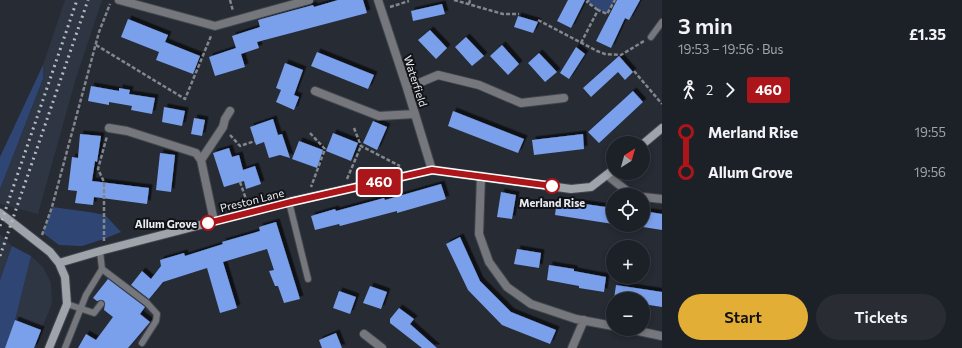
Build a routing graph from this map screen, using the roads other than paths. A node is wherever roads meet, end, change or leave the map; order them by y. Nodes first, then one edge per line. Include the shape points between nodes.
1 (119, 0) edge
2 (309, 0) edge
3 (378, 0) edge
4 (662, 22) edge
5 (651, 37) road end
6 (407, 88) junction
7 (315, 91) dead end
8 (564, 98) dead end
9 (230, 111) dead end
10 (415, 114) junction
11 (109, 128) road end
12 (662, 128) edge
13 (650, 138) edge
14 (201, 160) junction
15 (432, 170) junction
16 (606, 175) edge
17 (481, 176) junction
18 (618, 180) edge
19 (625, 188) edge
20 (650, 198) edge
21 (662, 199) edge
22 (289, 202) junction
23 (0, 213) edge
24 (214, 222) junction
25 (100, 251) junction
26 (59, 263) junction
27 (102, 269) junction
28 (308, 279) dead end
29 (67, 304) junction
30 (101, 304) dead end
31 (80, 309) junction
32 (584, 320) junction
33 (606, 325) edge
34 (650, 333) edge
35 (364, 334) dead end
36 (662, 336) edge
37 (142, 343) dead end
38 (49, 348) edge
39 (65, 348) edge
40 (382, 348) edge
41 (572, 348) edge

1 - 2 street via 216,26
3 - 6 street, Waterfield
4 - 5 lane
6 - 8 street via 438,75 479,85 521,103
6 - 10 street, Waterfield
7 - 10 street via 379,116
9 - 14 street via 223,127
10 - 15 street, Waterfield
11 - 14 street via 127,131 196,153
12 - 13 street
14 - 24 street
15 - 17 street, Preston Lane
15 - 22 street, Preston Lane
16 - 17 street, Preston Lane via 590,187 571,189
17 - 32 street via 479,234 489,262 507,287 531,304
18 - 19 street, Preston Lane
20 - 21 street
22 - 24 street, Preston Lane
22 - 28 lane
23 - 26 street via 39,242
24 - 25 street, Preston Lane
25 - 26 street, Preston Lane
25 - 27 lane
26 - 29 street via 65,277
27 - 31 lane
27 - 37 lane via 115,282 147,303 157,314 156,321
29 - 31 lane
29 - 38 street
30 - 31 lane via 94,313
31 - 39 lane
32 - 33 street
32 - 41 street
34 - 36 street
35 - 40 street

